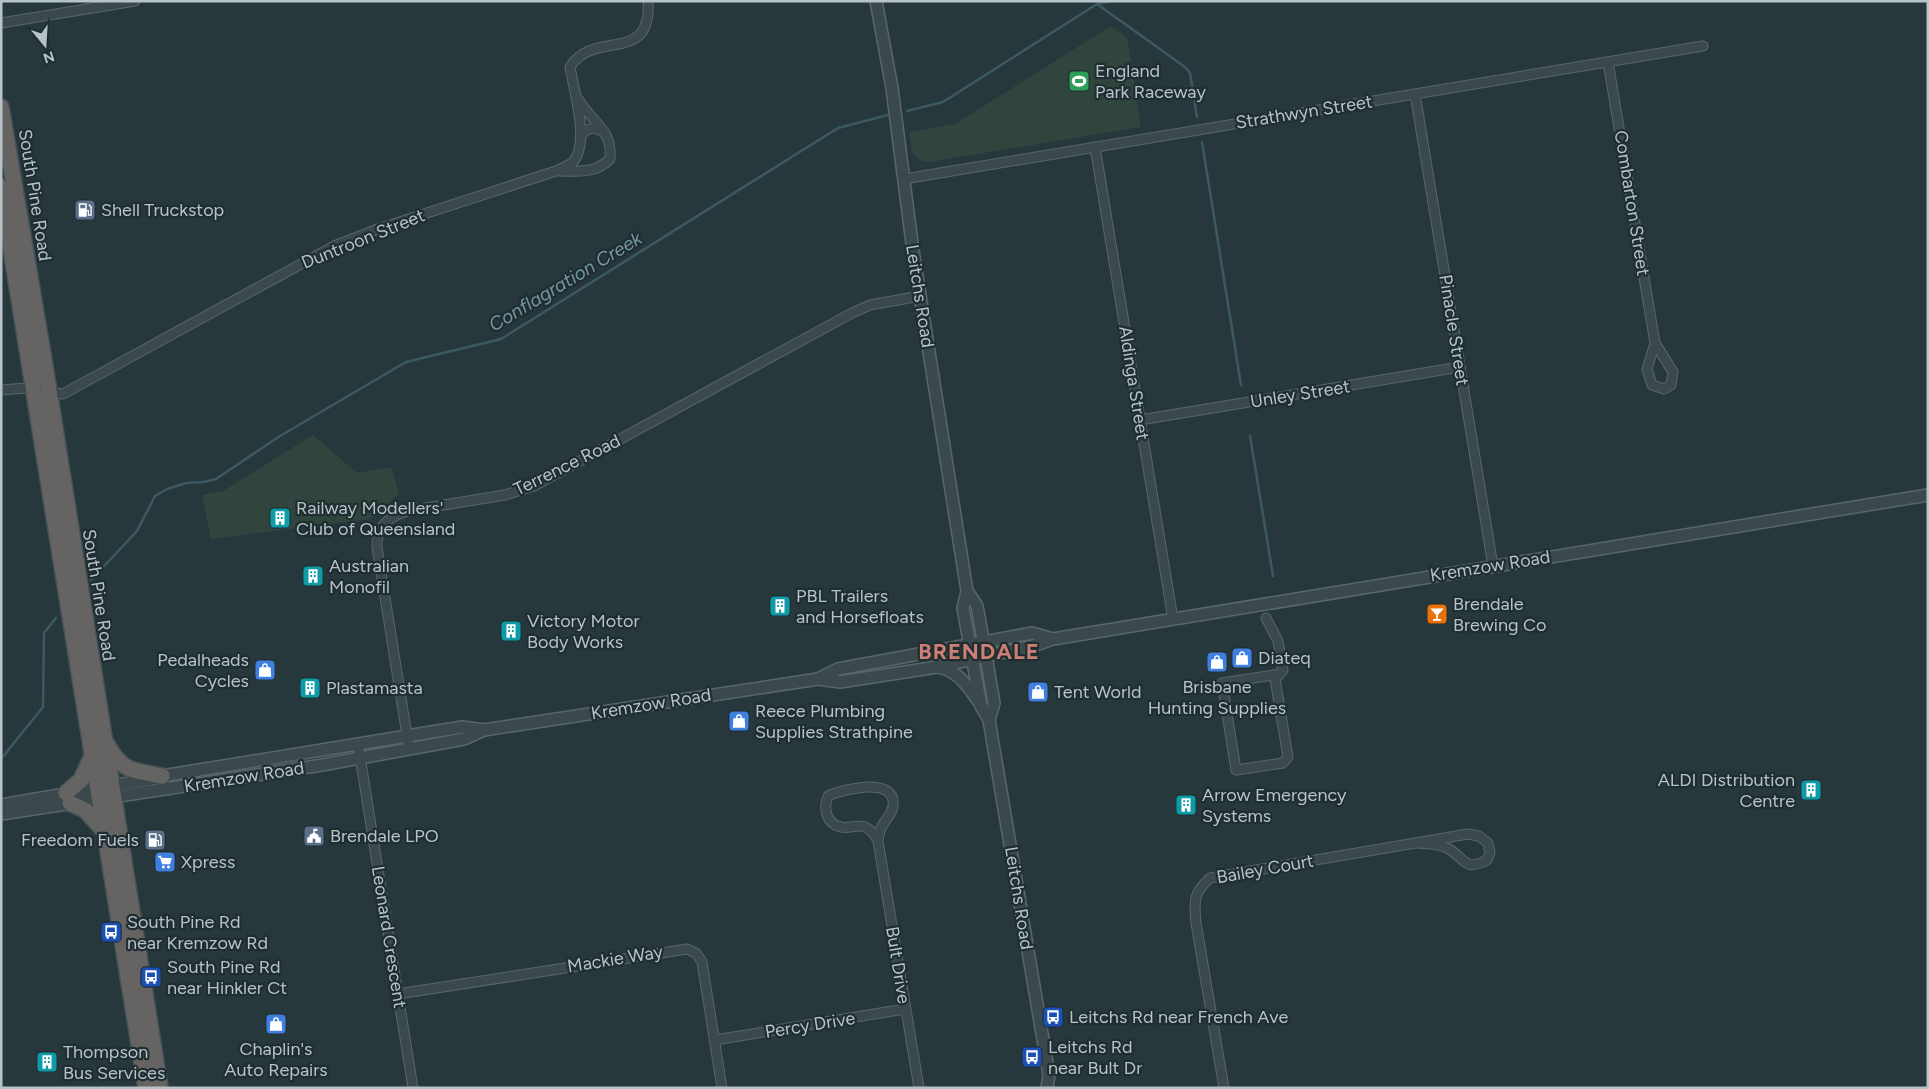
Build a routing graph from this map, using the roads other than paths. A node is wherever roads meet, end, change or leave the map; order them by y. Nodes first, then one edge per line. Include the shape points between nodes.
1 (135, 1) edge
2 (648, 1) edge
3 (876, 1) edge
4 (1, 23) edge
5 (1703, 46) dead end
6 (1608, 62) junction
7 (574, 92) junction
8 (1415, 94) junction
9 (1, 107) edge
10 (607, 133) junction
11 (581, 136) junction
12 (1095, 147) junction
13 (556, 171) junction
14 (904, 179) junction
15 (1, 187) edge
16 (920, 296) junction
17 (1655, 343) junction
18 (1460, 367) junction
19 (33, 389) junction
20 (1, 390) edge
21 (49, 392) junction
22 (1140, 420) junction
23 (1928, 495) edge
24 (1493, 566) junction
25 (967, 591) junction
26 (1266, 618) dead end
27 (1173, 619) junction
28 (1053, 639) junction
29 (984, 643) junction
30 (970, 646) junction
31 (986, 656) junction
32 (973, 659) junction
33 (936, 666) junction
34 (1280, 674) junction
35 (818, 679) junction
36 (981, 706) junction
37 (989, 720) junction
38 (484, 730) junction
39 (407, 736) junction
40 (103, 737) junction
41 (358, 744) junction
42 (409, 748) junction
43 (92, 754) junction
44 (360, 757) junction
45 (162, 776) junction
46 (105, 792) junction
47 (68, 798) junction
48 (1, 805) edge
49 (1, 814) edge
50 (105, 833) junction
51 (878, 841) junction
52 (1417, 843) junction
53 (398, 994) junction
54 (906, 1009) junction
55 (715, 1040) junction
56 (1049, 1075) junction
57 (146, 1088) edge
58 (160, 1088) edge
59 (413, 1088) edge
60 (722, 1088) edge
61 (920, 1088) edge
62 (1047, 1088) edge
63 (1056, 1088) edge
64 (1224, 1088) edge

1 - 4 street
2 - 7 street, Duntroon Street via 646,25 634,40 586,50 577,56 570,67
3 - 14 street, Leitchs Road via 894,97
5 - 6 street, Strathwyn Street
6 - 8 street, Strathwyn Street
6 - 17 street, Combarton Street
7 - 10 street via 583,108
7 - 11 street, Duntroon Street
8 - 12 street, Strathwyn Street
8 - 18 street, Pinacle Street
9 - 21 highway, South Pine Road
10 - 11 street via 594,128
10 - 13 street via 610,158 602,167 590,172
11 - 13 street, Duntroon Street via 581,150 572,163
12 - 14 street, Strathwyn Street
12 - 22 street, Aldinga Street
13 - 21 street, Duntroon Street via 334,246 65,393
14 - 16 street, Leitchs Road
15 - 19 highway, South Pine Road
16 - 25 street, Leitchs Road
16 - 39 street, Terrence Road via 860,309 524,490 407,511 383,524 377,547
17 - 17 street, Combarton Street via 1673,372 1671,385 1664,389 1652,385 1647,375
18 - 22 street, Unley Street
18 - 24 street, Pinacle Street
19 - 20 street, Duntroon Street
19 - 21 street, Duntroon Street
19 - 43 highway, South Pine Road
21 - 40 highway, South Pine Road
22 - 27 street, Aldinga Street
23 - 24 street, Kremzow Road
24 - 27 street, Kremzow Road
25 - 29 street, Leitchs Road via 977,606
25 - 30 street, Leitchs Road via 963,608
26 - 34 street via 1278,641 1283,670
27 - 28 street, Kremzow Road
28 - 29 street, Kremzow Road via 1032,633
28 - 31 street, Kremzow Road
29 - 30 street, Kremzow Road
29 - 31 street, Leitchs Road
30 - 32 street, Leitchs Road
30 - 35 street, Kremzow Road via 838,669
31 - 32 street, Kremzow Road
31 - 37 street, Leitchs Road via 994,703
32 - 33 street, Kremzow Road
32 - 36 street, Leitchs Road
33 - 35 street, Kremzow Road via 840,682
33 - 36 street via 947,668 961,678
34 - 34 street via 1275,679 1288,757 1283,763 1236,770 1222,683
35 - 38 street, Kremzow Road
36 - 37 street, Leitchs Road
37 - 56 street, Leitchs Road
38 - 39 street, Kremzow Road via 462,727
38 - 42 street, Kremzow Road via 464,739
39 - 41 street, Kremzow Road
39 - 42 street, Terrence Road
40 - 45 highway via 112,753 130,770
40 - 46 highway, South Pine Road
41 - 44 street, Leonard Crescent
41 - 45 street, Kremzow Road
42 - 44 street, Kremzow Road
43 - 46 highway, South Pine Road
43 - 47 highway via 84,776
44 - 46 street, Kremzow Road via 322,765
44 - 53 street, Leonard Crescent
45 - 46 street, Kremzow Road
46 - 47 street, Kremzow Road
46 - 50 highway, South Pine Road
46 - 58 highway, South Pine Road
47 - 48 street, Kremzow Road
47 - 49 street, Kremzow Road
47 - 50 highway via 85,810
50 - 57 highway, South Pine Road
51 - 51 street via 865,827 834,824 826,815 824,805 828,796 876,787 886,789 894,804 880,830
51 - 54 street, Bult Drive
52 - 52 street, Bailey Court via 1468,834 1479,836 1488,843 1490,852 1486,860 1476,866 1467,864 1448,848
52 - 64 street, Bailey Court via 1210,878 1198,889 1194,904 1196,923
53 - 55 street, Mackie Way via 687,949 696,953 702,962
53 - 59 street, Leonard Crescent
54 - 55 street, Percy Drive
54 - 61 street, Bult Drive
55 - 60 street, Mackie Way
56 - 62 street, Leitchs Road
56 - 63 street, Leitchs Road

